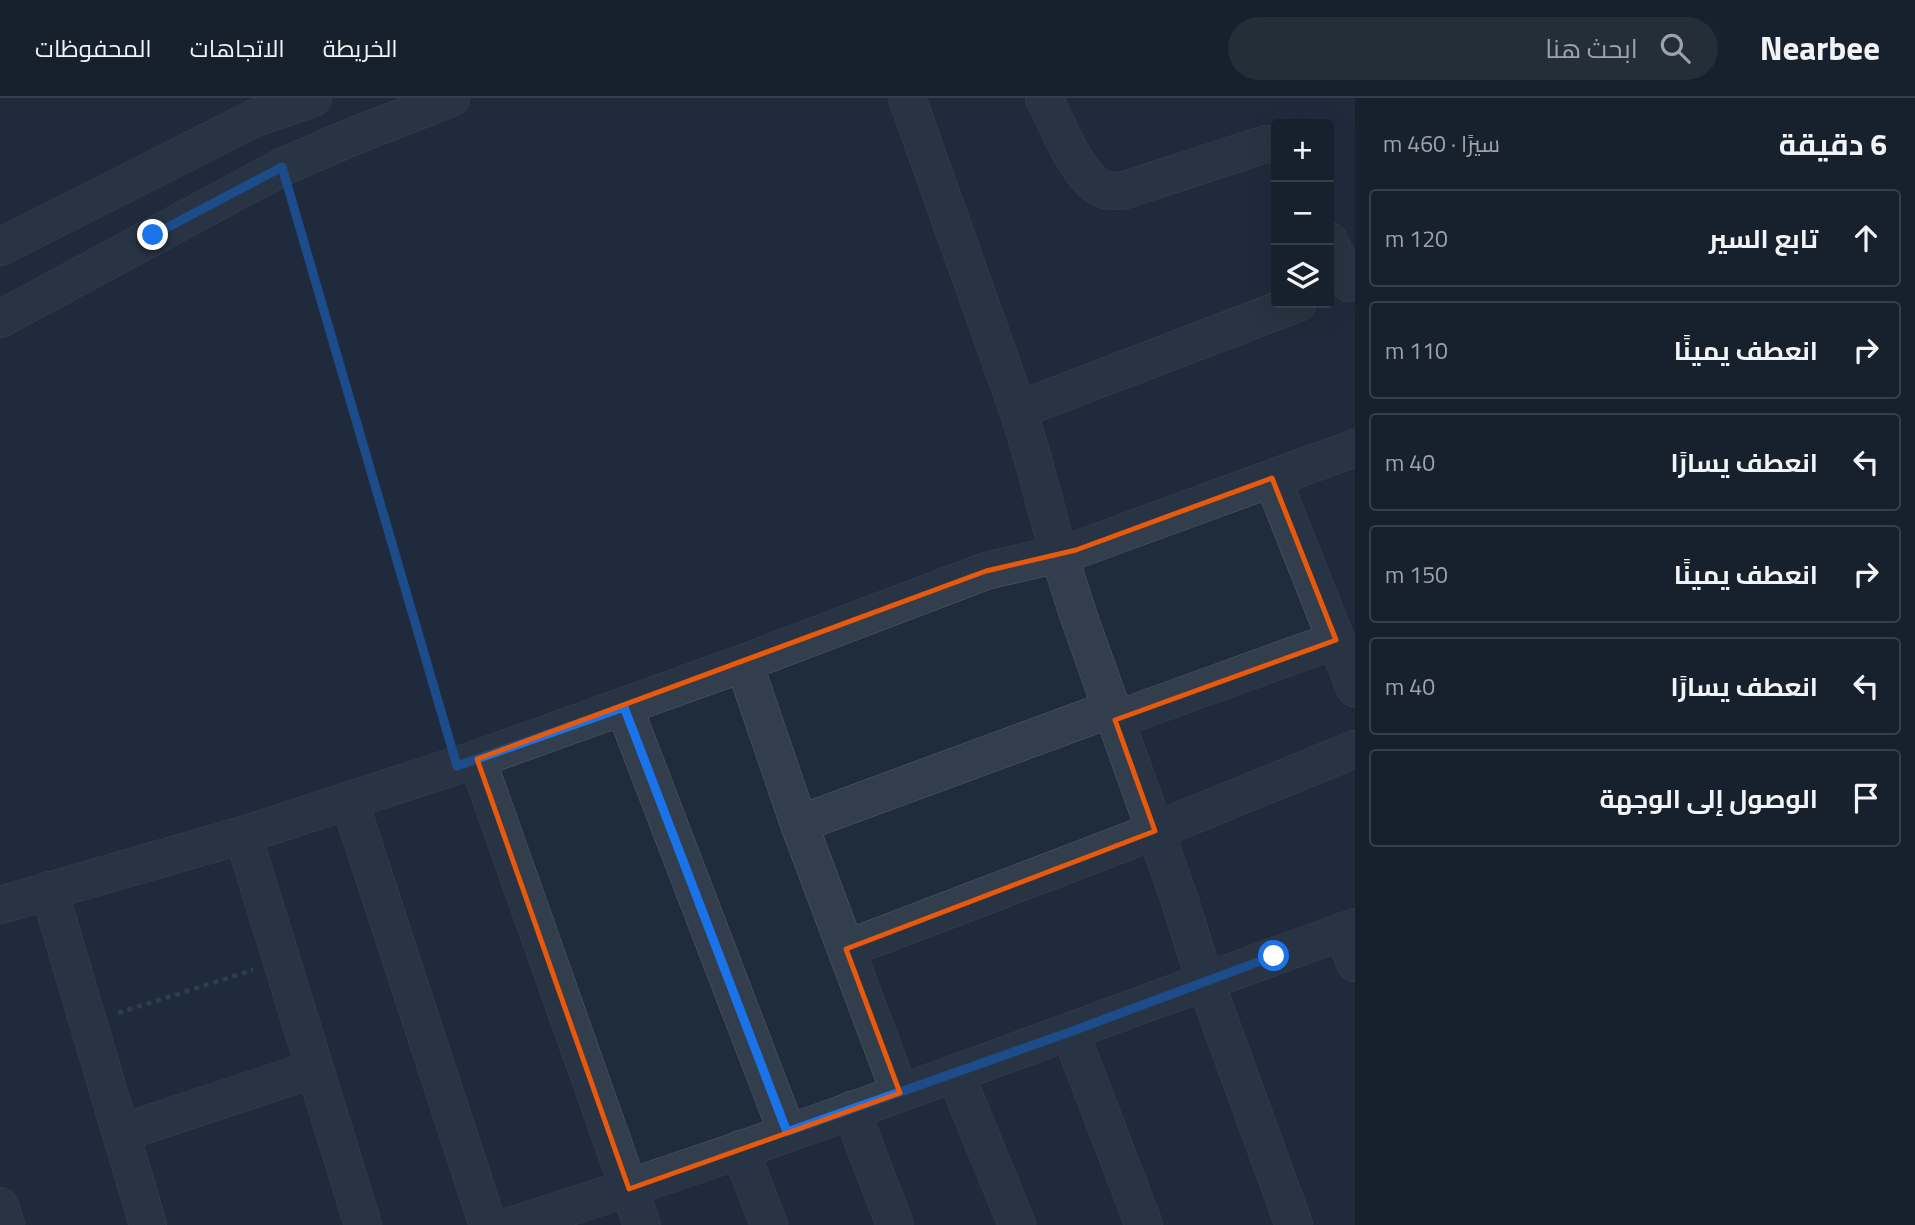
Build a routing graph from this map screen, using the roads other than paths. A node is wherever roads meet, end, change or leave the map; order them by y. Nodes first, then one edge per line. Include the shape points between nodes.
1 (313, 98) edge
2 (451, 98) edge
3 (907, 98) edge
4 (1044, 98) edge
5 (251, 108) edge
6 (1271, 145) edge
7 (282, 167) junction
8 (1330, 245) edge
9 (0, 247) edge
10 (1344, 285) edge
11 (1285, 308) edge
12 (0, 319) edge
13 (1018, 410) junction
14 (1355, 448) edge
15 (1272, 478) junction
16 (1059, 555) junction
17 (1336, 640) junction
18 (744, 663) junction
19 (1355, 688) edge
20 (624, 707) junction
21 (1113, 715) junction
22 (1355, 749) edge
23 (467, 763) junction
24 (349, 800) junction
25 (799, 824) junction
26 (1155, 831) junction
27 (243, 835) junction
28 (49, 890) junction
29 (0, 905) edge
30 (1351, 941) edge
31 (845, 949) junction
32 (1205, 981) junction
33 (1070, 1032) junction
34 (314, 1069) junction
35 (955, 1073) junction
36 (900, 1093) junction
37 (851, 1110) junction
38 (787, 1132) junction
39 (121, 1133) junction
40 (740, 1149) junction
41 (629, 1189) junction
42 (0, 1206) edge
43 (6, 1225) edge
44 (148, 1225) edge
45 (363, 1225) edge
46 (488, 1225) edge
47 (513, 1225) edge
48 (642, 1225) edge
49 (769, 1225) edge
50 (895, 1225) edge
51 (1017, 1225) edge
52 (1144, 1225) edge
53 (1294, 1225) edge

1 - 5 street
2 - 7 street
3 - 13 street
4 - 6 street via 1081,172 1107,190 1122,191
5 - 7 street
5 - 9 street
7 - 12 street
8 - 10 street
11 - 13 street
13 - 16 street
14 - 15 street
15 - 16 street
15 - 17 street
16 - 18 street via 986,571
16 - 21 street
17 - 19 street
17 - 21 street
18 - 20 street
18 - 25 street
20 - 23 street
20 - 38 street
21 - 25 street
21 - 26 street
22 - 26 street
23 - 24 street
23 - 41 street
24 - 27 street
24 - 46 street
25 - 31 street
26 - 31 street
26 - 32 street
27 - 28 street
27 - 34 street
28 - 29 street
28 - 39 street
30 - 32 street
31 - 36 street
32 - 33 street
32 - 53 street
33 - 35 street
33 - 52 street
34 - 39 street
34 - 45 street
35 - 36 street
35 - 51 street
36 - 37 street
37 - 38 street
37 - 50 street
38 - 40 street
39 - 44 street
40 - 41 street
40 - 49 street
41 - 47 street
41 - 48 street
42 - 43 street

